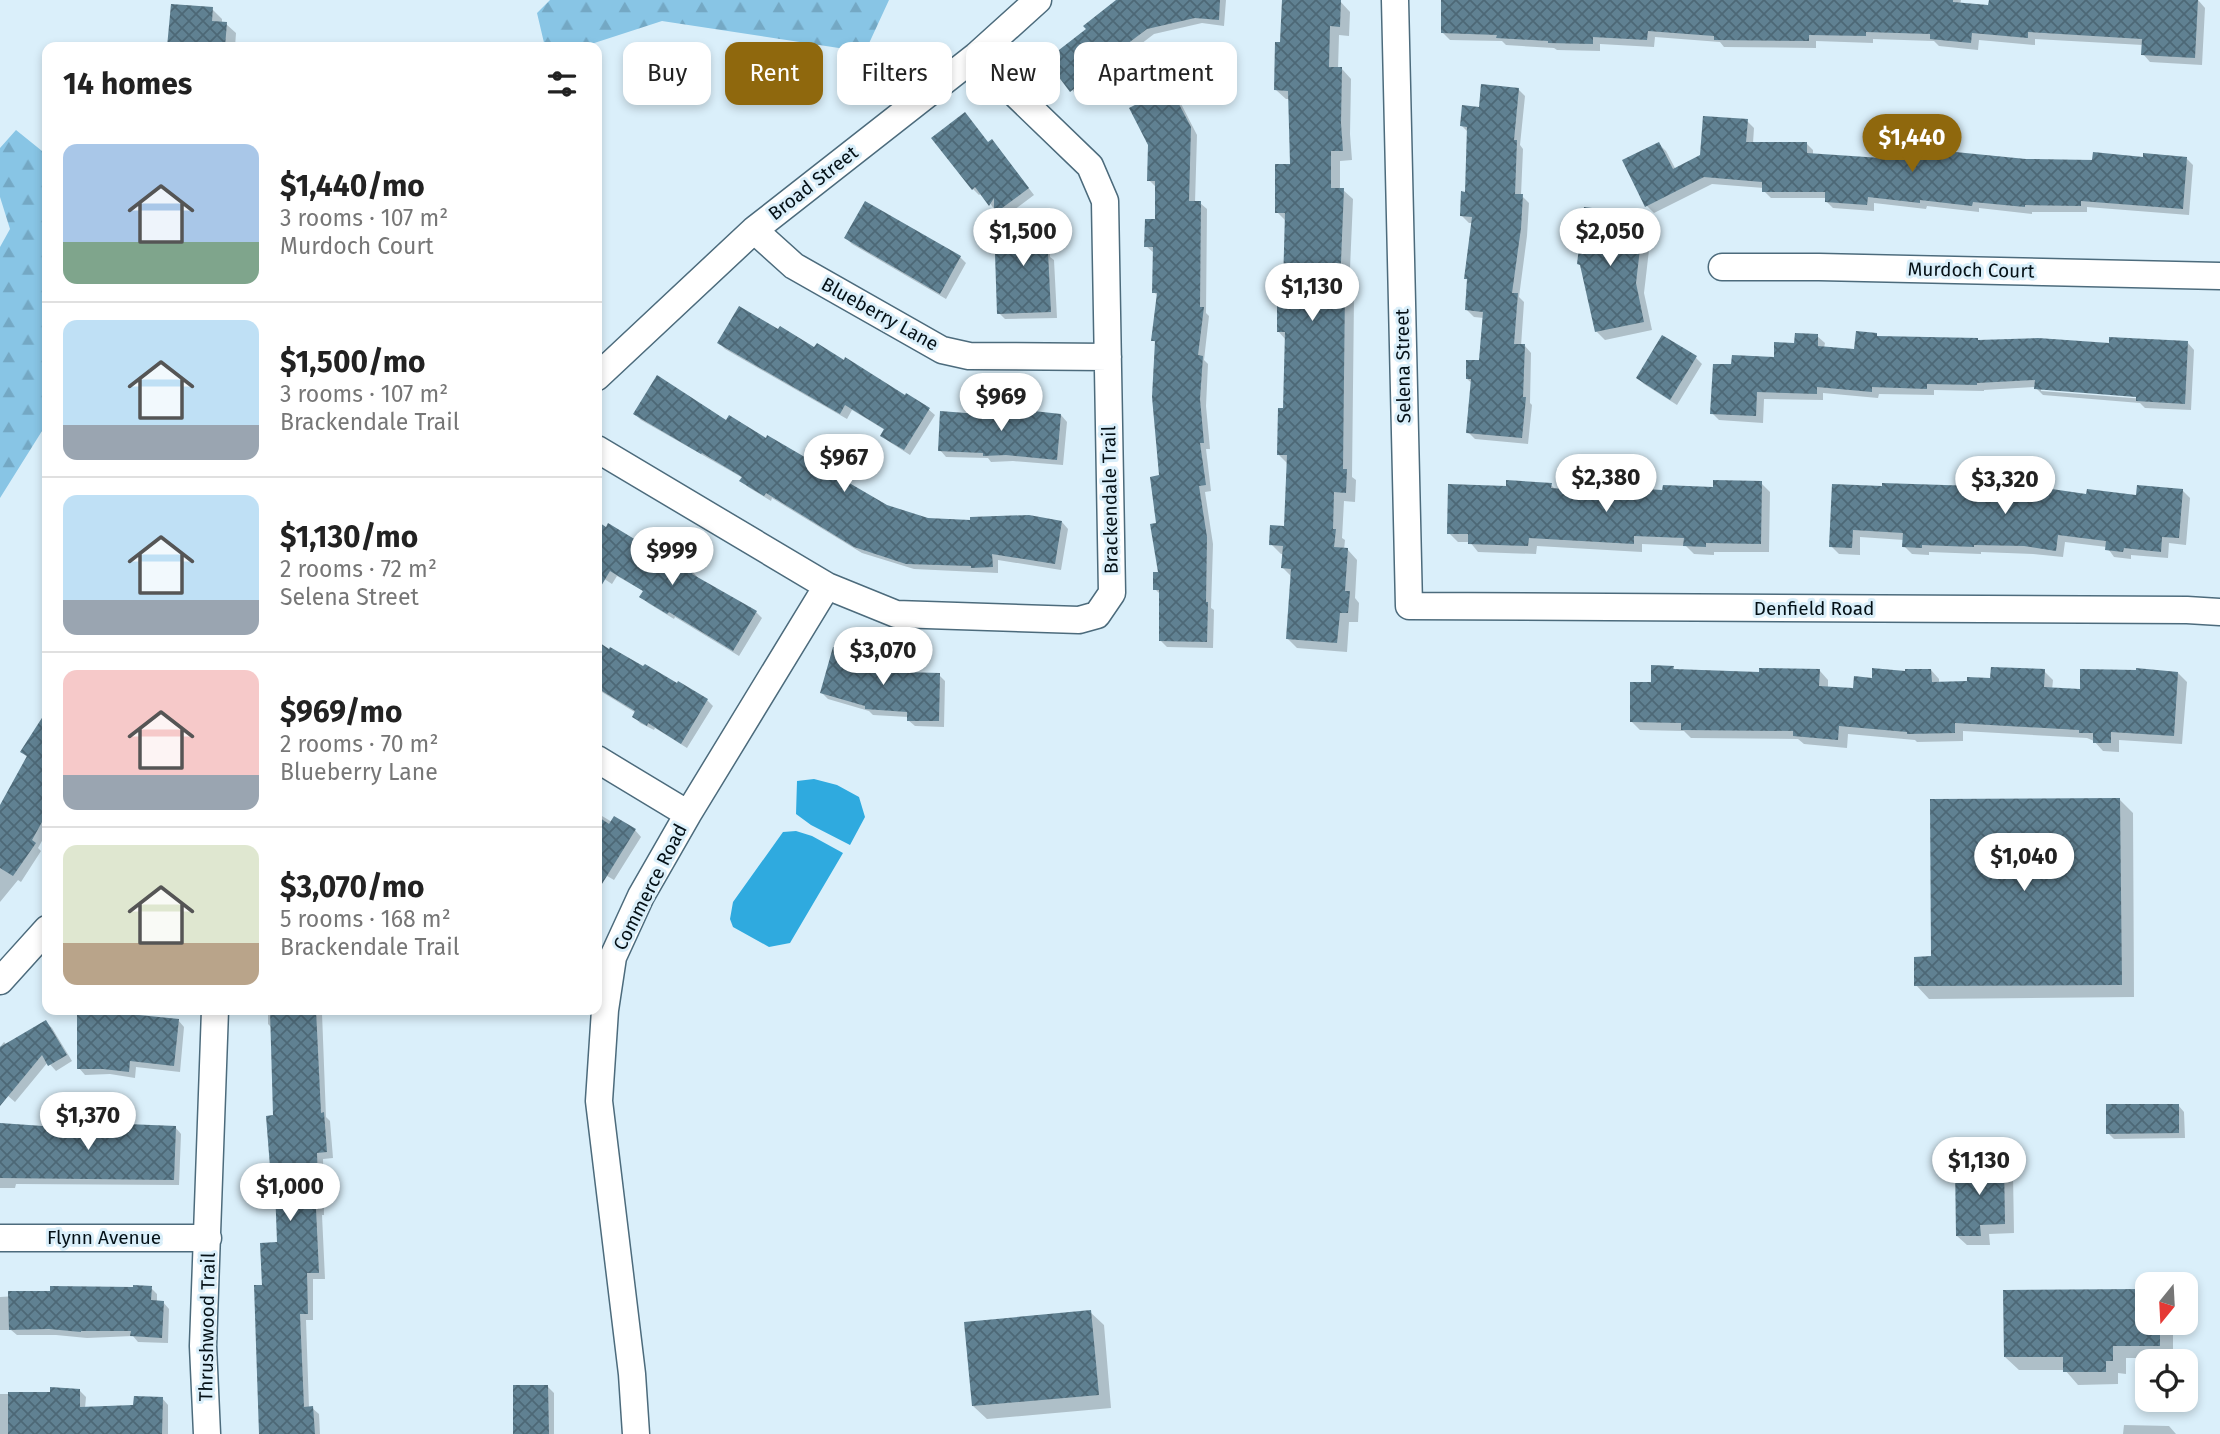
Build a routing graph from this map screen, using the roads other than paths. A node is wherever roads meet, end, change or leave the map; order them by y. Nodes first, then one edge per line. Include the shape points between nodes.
1 (1038, 0) edge
2 (1395, 0) edge
3 (992, 42) edge
4 (966, 64) edge
5 (1027, 105) edge
6 (754, 230) junction
7 (1722, 267) dead end
8 (2220, 276) edge
9 (1108, 356) junction
10 (602, 372) edge
11 (602, 452) edge
12 (827, 586) junction
13 (1409, 606) joint
14 (2220, 612) edge
15 (602, 762) edge
16 (688, 814) junction
17 (42, 935) edge
18 (0, 981) edge
19 (215, 1015) edge
20 (0, 1238) edge
21 (208, 1238) junction
22 (207, 1434) edge
23 (636, 1434) edge

1 - 3 street, Broad Street
2 - 13 street, Selena Street
4 - 6 street, Broad Street
5 - 9 street, Brackendale Trail via 1090,166 1105,201
6 - 9 street, Blueberry Lane via 794,266 942,350 969,356
6 - 10 street, Broad Street
7 - 8 street, Murdoch Court
9 - 12 street, Brackendale Trail via 1112,593 1097,615 1079,620 896,614
11 - 12 street, Brackendale Trail
12 - 16 street, Commerce Road
13 - 14 street, Denfield Road
15 - 16 street
16 - 23 street, Commerce Road via 626,926 613,957 605,1010 599,1101
17 - 18 street
19 - 21 street, Thrushwood Trail
20 - 21 street, Flynn Avenue
21 - 22 street, Thrushwood Trail

